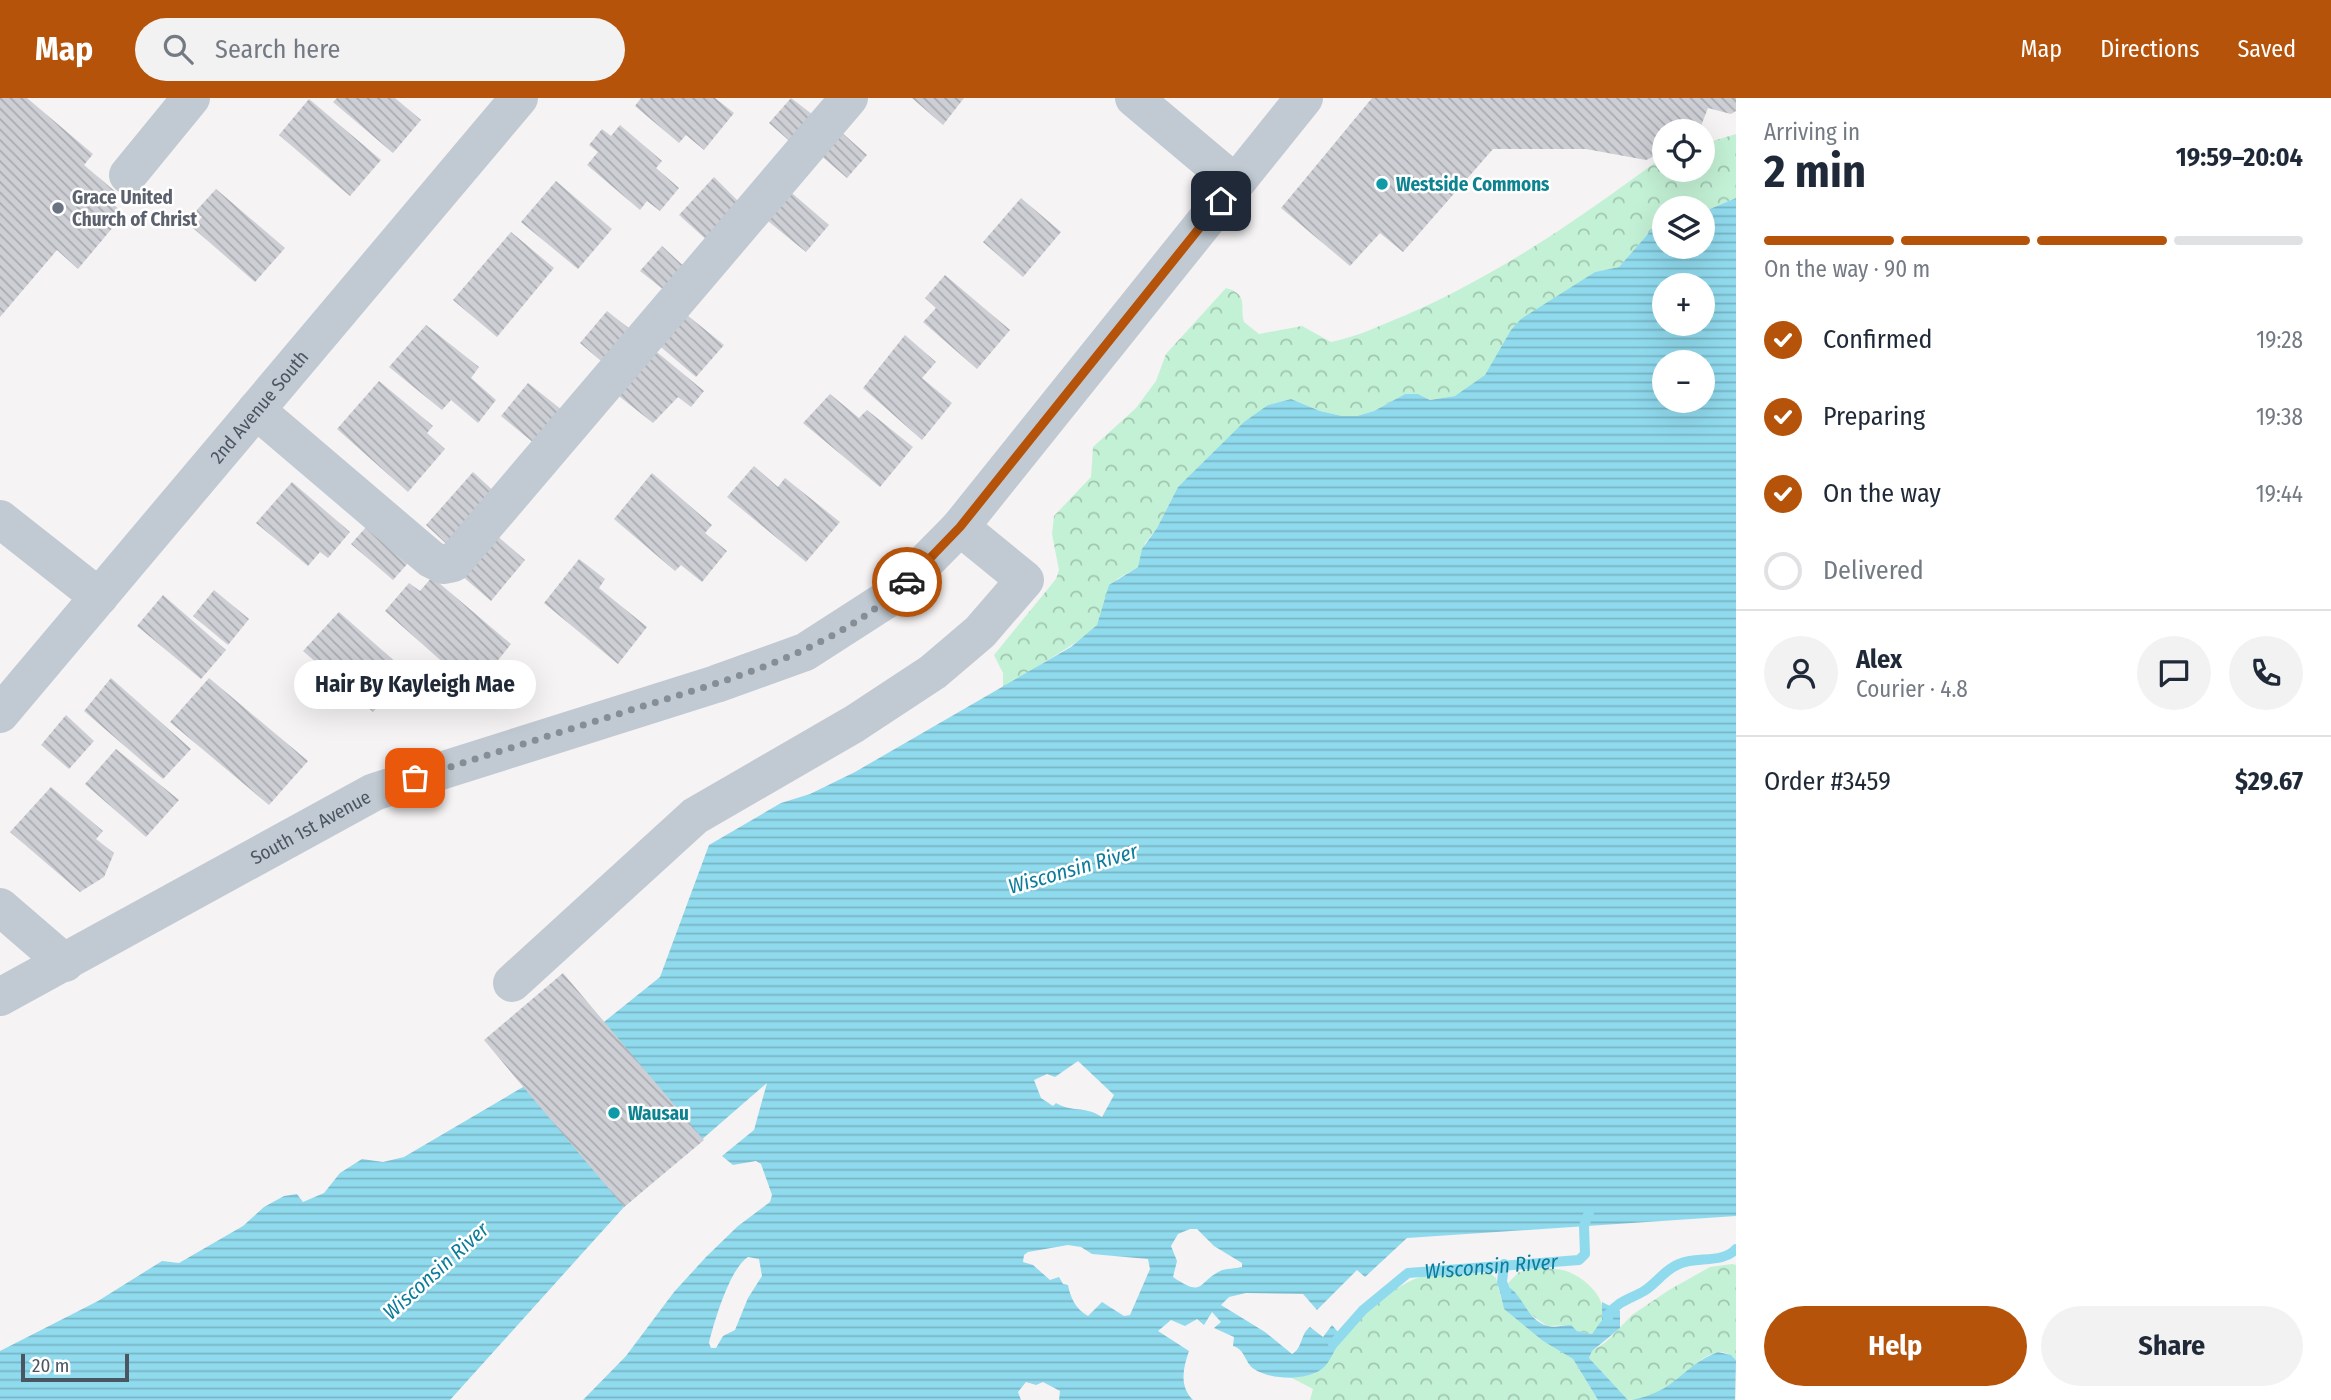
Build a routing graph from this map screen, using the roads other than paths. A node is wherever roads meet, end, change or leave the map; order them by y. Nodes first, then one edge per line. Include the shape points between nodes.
1 (191, 98) edge
2 (519, 98) edge
3 (849, 98) edge
4 (1134, 98) edge
5 (1304, 98) edge
6 (128, 175) dead end
7 (1235, 183) junction
8 (257, 410) junction
9 (0, 519) edge
10 (960, 527) junction
11 (99, 597) junction
12 (0, 714) edge
13 (0, 907) edge
14 (65, 962) junction
15 (512, 983) dead end
16 (0, 997) edge

1 - 6 street
2 - 8 street, 2nd Avenue South
3 - 8 street via 453,563 443,565 431,559
4 - 7 street
5 - 7 street, South 1st Avenue
7 - 10 street, South 1st Avenue
8 - 11 street, 2nd Avenue South
9 - 11 street
10 - 14 street, South 1st Avenue via 892,596 805,652 374,792
10 - 15 street via 1025,580 979,632 951,659 895,698 695,816
11 - 12 street, 2nd Avenue South
13 - 14 street
14 - 16 street, South 1st Avenue

